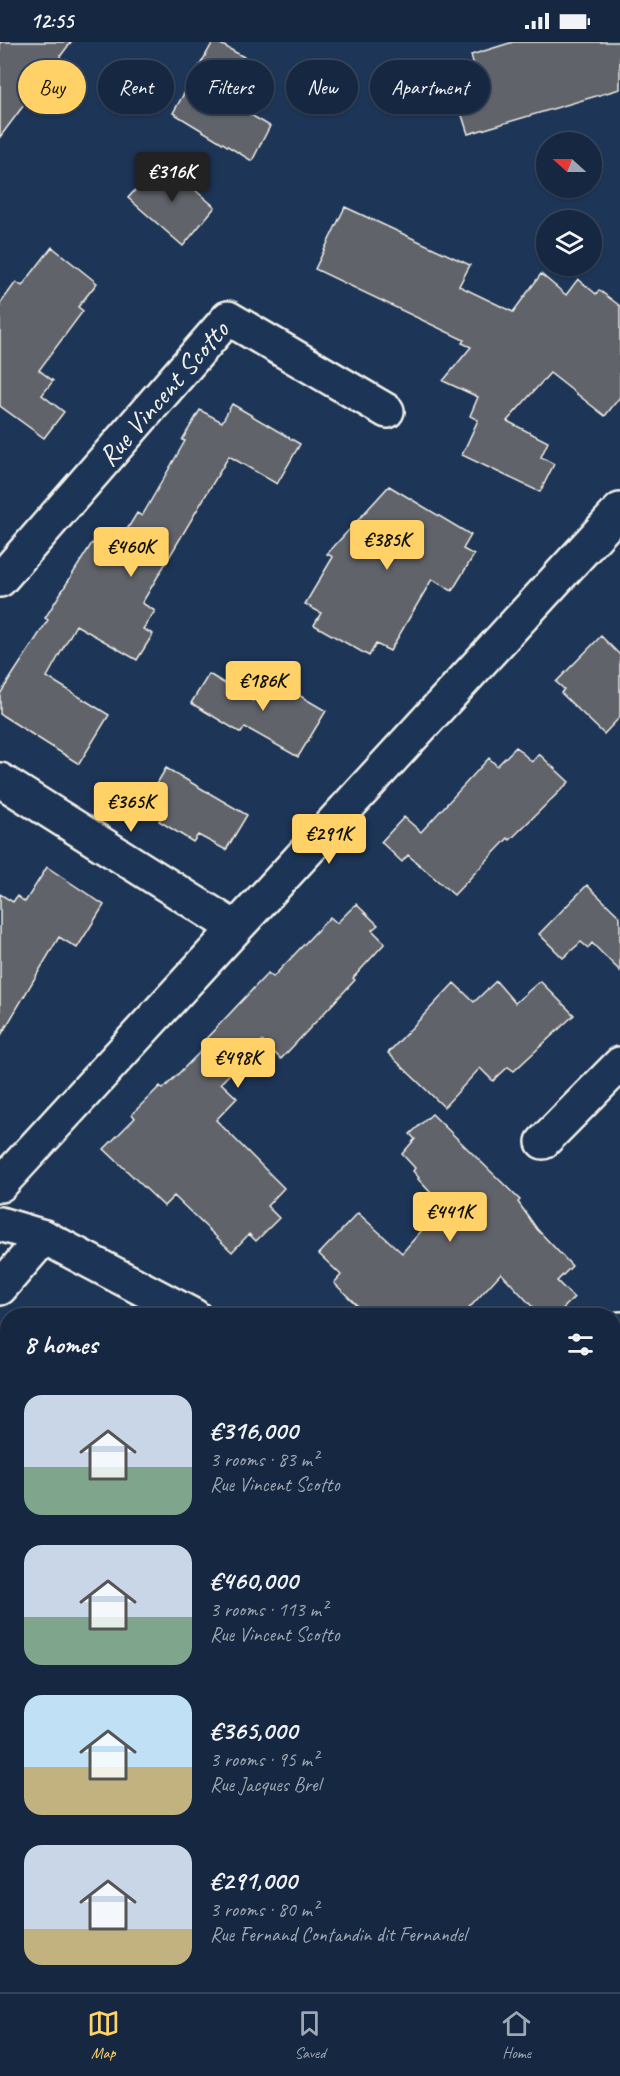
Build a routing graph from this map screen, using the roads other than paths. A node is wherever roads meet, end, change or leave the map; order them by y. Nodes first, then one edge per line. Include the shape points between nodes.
1 (387, 411) dead end
2 (620, 510) edge
3 (0, 580) edge
4 (0, 780) edge
5 (235, 928) junction
6 (620, 1064) edge
7 (543, 1142) dead end
8 (0, 1185) edge
9 (0, 1224) edge
10 (44, 1237) junction
11 (0, 1288) edge
12 (179, 1308) edge

1 - 3 street, Rue Vincent Scotto via 228,318
2 - 5 street
4 - 5 street
5 - 8 street
6 - 7 street
9 - 10 street
10 - 11 street
10 - 12 street

